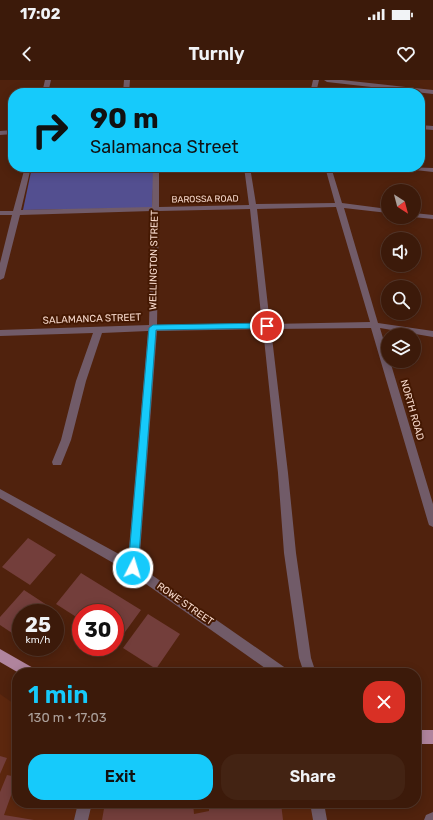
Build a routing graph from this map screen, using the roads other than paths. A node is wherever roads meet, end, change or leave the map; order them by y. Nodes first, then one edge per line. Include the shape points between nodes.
1 (327, 80) edge
2 (398, 88) edge
3 (27, 172) edge
4 (156, 172) edge
5 (248, 172) edge
6 (329, 172) edge
7 (338, 205) junction
8 (254, 207) junction
9 (155, 209) junction
10 (381, 210) edge
11 (0, 213) edge
12 (17, 213) junction
13 (421, 216) edge
14 (433, 217) edge
15 (0, 278) edge
16 (376, 324) junction
17 (267, 326) junction
18 (153, 328) junction
19 (99, 329) junction
20 (0, 333) edge
21 (433, 334) edge
22 (57, 462) dead end
23 (0, 493) edge
24 (433, 522) edge
25 (133, 568) junction
26 (0, 655) edge
27 (22, 668) edge
28 (276, 668) edge
29 (308, 668) edge
30 (421, 737) edge
31 (433, 737) edge
32 (83, 808) edge
33 (318, 808) edge
34 (81, 820) edge
35 (320, 820) edge

1 - 2 street
3 - 12 street
4 - 9 street, WELLINGTON STREET
5 - 8 street
6 - 7 street, NORTH ROAD
7 - 8 street, BAROSSA ROAD
7 - 10 street, BAROSSA ROAD
7 - 16 street, NORTH ROAD
8 - 9 street, BAROSSA ROAD
8 - 17 street
9 - 12 street, BAROSSA ROAD
9 - 18 street, WELLINGTON STREET
11 - 12 street, BAROSSA ROAD
12 - 15 street
13 - 14 street
16 - 17 street, SALAMANCA STREET
16 - 21 street, SALAMANCA STREET
16 - 24 street, NORTH ROAD
17 - 18 street, SALAMANCA STREET
17 - 29 street via 290,553
18 - 19 street, SALAMANCA STREET
18 - 25 street, WELLINGTON STREET
19 - 20 street, SALAMANCA STREET
19 - 22 street
23 - 25 street, ROWE STREET
25 - 28 street, ROWE STREET
26 - 27 main road
30 - 31 main road
32 - 34 street
33 - 35 street

